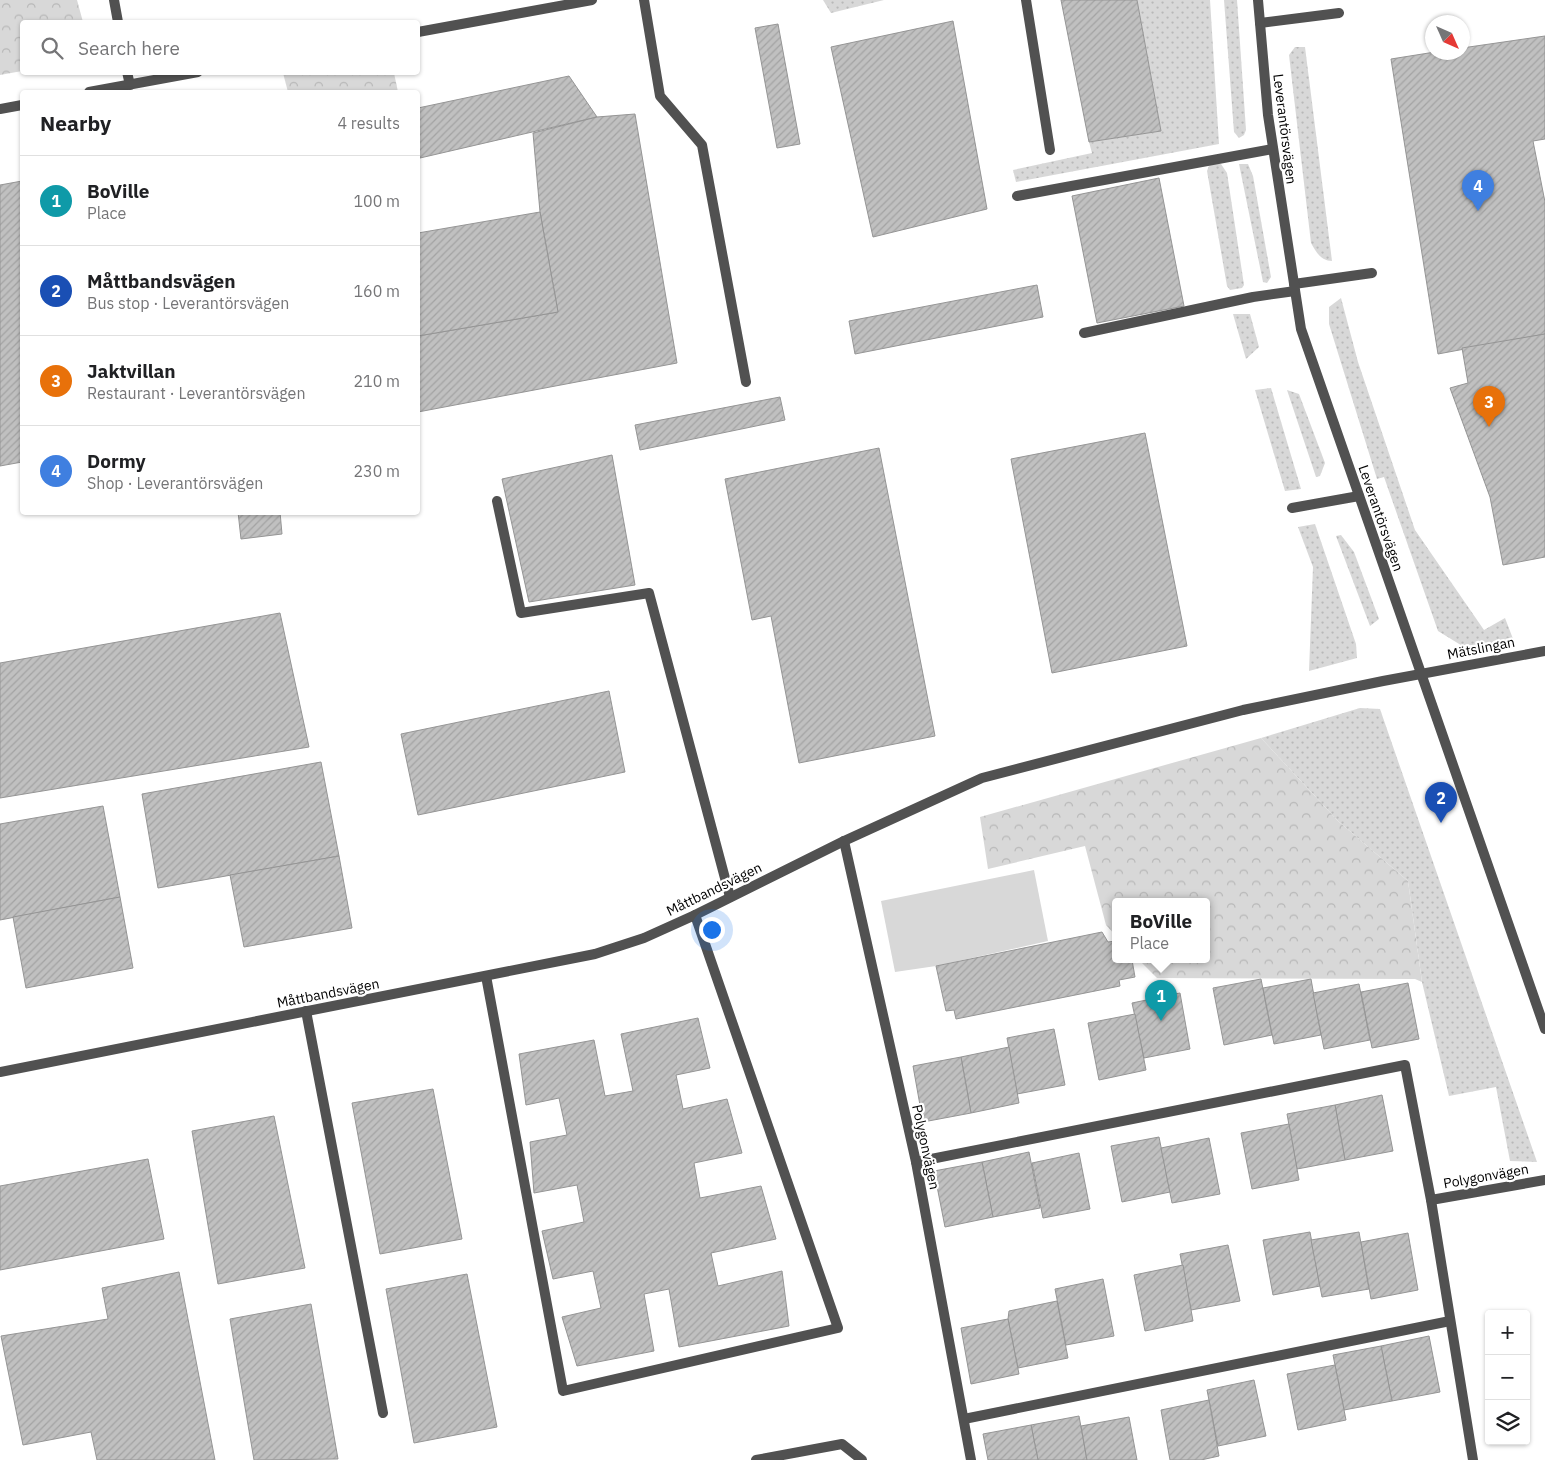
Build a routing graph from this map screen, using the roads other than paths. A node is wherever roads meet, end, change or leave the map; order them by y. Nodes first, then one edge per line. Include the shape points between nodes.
1 (114, 0) edge
2 (592, 0) edge
3 (644, 0) edge
4 (1026, 0) edge
5 (1258, 0) edge
6 (541, 5) edge
7 (1339, 13) dead end
8 (118, 20) edge
9 (1260, 23) junction
10 (420, 32) edge
11 (128, 75) edge
12 (182, 75) edge
13 (130, 85) junction
14 (101, 90) edge
15 (20, 105) edge
16 (0, 109) edge
17 (1273, 149) junction
18 (1050, 150) dead end
19 (1017, 196) dead end
20 (1372, 273) dead end
21 (1294, 288) junction
22 (1084, 332) dead end
23 (746, 382) dead end
24 (1359, 496) junction
25 (497, 501) dead end
26 (1292, 508) dead end
27 (1545, 650) edge
28 (1422, 673) junction
29 (844, 841) junction
30 (730, 897) junction
31 (696, 915) junction
32 (486, 976) junction
33 (306, 1011) junction
34 (1545, 1029) edge
35 (0, 1072) edge
36 (916, 1162) junction
37 (1545, 1180) edge
38 (1431, 1200) junction
39 (1450, 1321) junction
40 (383, 1413) dead end
41 (964, 1419) junction
42 (756, 1460) edge
43 (862, 1460) edge
44 (971, 1460) edge
45 (1472, 1460) edge

1 - 8 street
2 - 6 street
3 - 23 street via 660,96 702,145
4 - 18 street
5 - 9 street, Leverantörsvägen
6 - 10 street
7 - 9 street
9 - 17 street, Leverantörsvägen
11 - 13 street
12 - 13 street
13 - 14 street
15 - 16 street
17 - 19 street
17 - 21 street, Leverantörsvägen
20 - 21 street
21 - 22 street
21 - 24 street, Leverantörsvägen via 1301,329
24 - 26 street
24 - 28 street, Leverantörsvägen
25 - 30 street via 521,613 649,593
27 - 28 street, Mätslingan
28 - 29 street, Måttbandsvägen via 1243,710 982,778
28 - 34 street, Leverantörsvägen
29 - 30 street, Måttbandsvägen
29 - 36 street, Polygonvägen
30 - 31 street, Måttbandsvägen
31 - 32 street, Måttbandsvägen via 644,938 595,954
31 - 32 street via 838,1328 563,1391
32 - 33 street, Måttbandsvägen
33 - 35 street, Måttbandsvägen
33 - 40 street
36 - 38 street via 1404,1066
36 - 41 street, Polygonvägen
37 - 38 street, Polygonvägen
38 - 39 street
39 - 41 street
39 - 45 street
41 - 44 street, Polygonvägen
42 - 43 street via 842,1444

